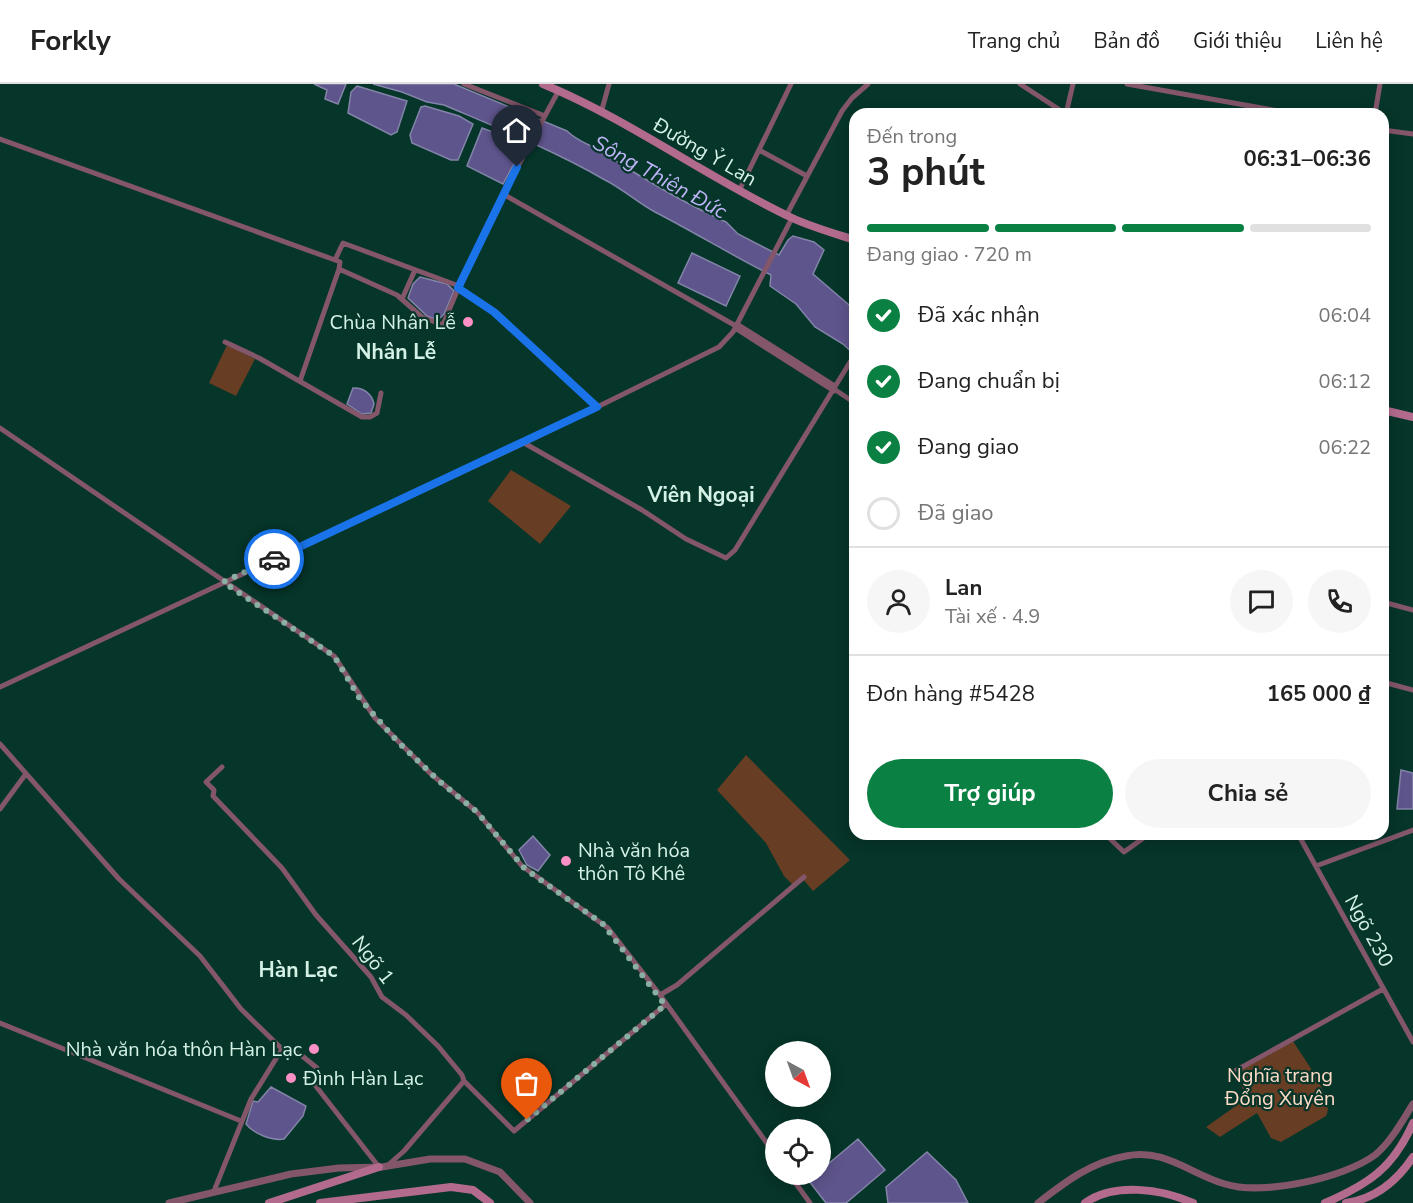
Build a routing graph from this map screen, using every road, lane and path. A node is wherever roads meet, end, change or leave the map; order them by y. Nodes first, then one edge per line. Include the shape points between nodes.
1 (464, 84) edge
2 (543, 84) edge
3 (609, 84) edge
4 (791, 84) edge
5 (868, 84) edge
6 (1020, 84) edge
7 (1073, 84) edge
8 (1127, 84) edge
9 (1380, 84) edge
10 (559, 90) junction
11 (1057, 108) edge
12 (1067, 108) edge
13 (1250, 108) edge
14 (1376, 108) edge
15 (601, 113) junction
16 (545, 116) junction
17 (1389, 131) edge
18 (1413, 134) edge
19 (0, 140) edge
20 (759, 150) junction
21 (807, 176) junction
22 (739, 192) junction
23 (504, 194) junction
24 (789, 217) junction
25 (849, 238) edge
26 (335, 260) junction
27 (339, 269) junction
28 (416, 270) junction
29 (458, 287) junction
30 (402, 299) junction
31 (736, 326) junction
32 (225, 342) dead end
33 (849, 364) edge
34 (300, 381) junction
35 (834, 389) junction
36 (381, 393) dead end
37 (849, 399) edge
38 (597, 407) junction
39 (1389, 411) edge
40 (1413, 417) edge
41 (0, 428) edge
42 (524, 442) junction
43 (223, 582) junction
44 (1389, 604) edge
45 (1413, 610) edge
46 (1389, 684) edge
47 (0, 687) edge
48 (1413, 690) edge
49 (0, 744) edge
50 (222, 767) dead end
51 (25, 775) junction
52 (0, 809) edge
53 (1413, 830) edge
54 (1389, 839) edge
55 (1111, 840) edge
56 (1141, 840) edge
57 (1301, 840) edge
58 (1386, 840) edge
59 (1316, 866) junction
60 (804, 877) dead end
61 (1383, 989) junction
62 (660, 995) junction
63 (665, 1005) junction
64 (0, 1023) edge
65 (1413, 1042) edge
66 (282, 1049) junction
67 (1235, 1071) dead end
68 (464, 1081) junction
69 (1413, 1104) edge
70 (241, 1121) junction
71 (1413, 1123) edge
72 (765, 1141) edge
73 (1413, 1157) edge
74 (383, 1166) junction
75 (797, 1185) edge
76 (214, 1191) junction
77 (170, 1203) edge
78 (268, 1203) edge
79 (320, 1203) edge
80 (490, 1203) edge
81 (530, 1203) edge
82 (810, 1203) edge
83 (1038, 1203) edge
84 (1085, 1203) edge
85 (1193, 1203) edge
86 (1325, 1203) edge
87 (1346, 1203) edge

1 - 16 street
2 - 10 main road, Đường Ỷ Lan
3 - 15 street
4 - 20 street
5 - 21 street via 842,111
6 - 11 street
7 - 12 street
8 - 13 street
9 - 14 street
10 - 15 main road, Đường Ỷ Lan
10 - 16 street
15 - 22 main road, Đường Ỷ Lan
16 - 23 street
17 - 18 street
19 - 26 street
20 - 21 street
20 - 22 street
21 - 24 street
22 - 24 main road, Đường Ỷ Lan
23 - 29 street
23 - 31 street
24 - 25 main road, Đường Ỷ Lan
24 - 31 street
26 - 27 street
26 - 28 street via 343,243
27 - 30 street
27 - 34 street
28 - 29 street
28 - 30 street
29 - 30 street via 443,326 422,317
29 - 38 street via 494,312
31 - 35 street
31 - 38 street via 726,342 714,350
32 - 34 street
33 - 35 street
34 - 36 street via 365,418 378,410
35 - 37 street
35 - 42 street via 735,550 726,558 678,535
38 - 42 street
39 - 40 main road
41 - 43 street
42 - 43 street
43 - 47 street
43 - 62 street via 334,656 360,699 397,741 477,812 525,869 603,924
44 - 45 street
46 - 48 street
49 - 51 street
50 - 68 street, Ngõ 1 via 206,782 214,790 213,796 282,868 305,902 371,977 382,997 438,1046
51 - 52 street
51 - 66 street via 119,879 200,956 236,1003
53 - 54 street
55 - 56 street via 1124,852
57 - 59 street, Ngõ 230
58 - 59 street
59 - 61 street, Ngõ 230
60 - 62 street via 677,985
61 - 65 street, Ngõ 230
61 - 67 street
62 - 63 street
63 - 68 street via 514,1131
63 - 72 street
64 - 70 street
66 - 70 street
66 - 74 street via 302,1055 317,1068 315,1085
68 - 74 street via 420,1133
69 - 83 street via 1381,1150 1368,1159 1300,1182 1254,1188 1225,1185 1175,1160 1152,1154 1126,1155 1094,1165
70 - 76 street
71 - 86 main road via 1396,1156 1383,1171
73 - 87 main road via 1403,1173 1383,1189
74 - 76 street via 291,1174
74 - 78 main road
74 - 81 street via 465,1159 500,1172
75 - 82 street
76 - 77 street
79 - 80 main road via 451,1187 473,1190
84 - 85 main road via 1113,1192 1135,1191 1174,1195

